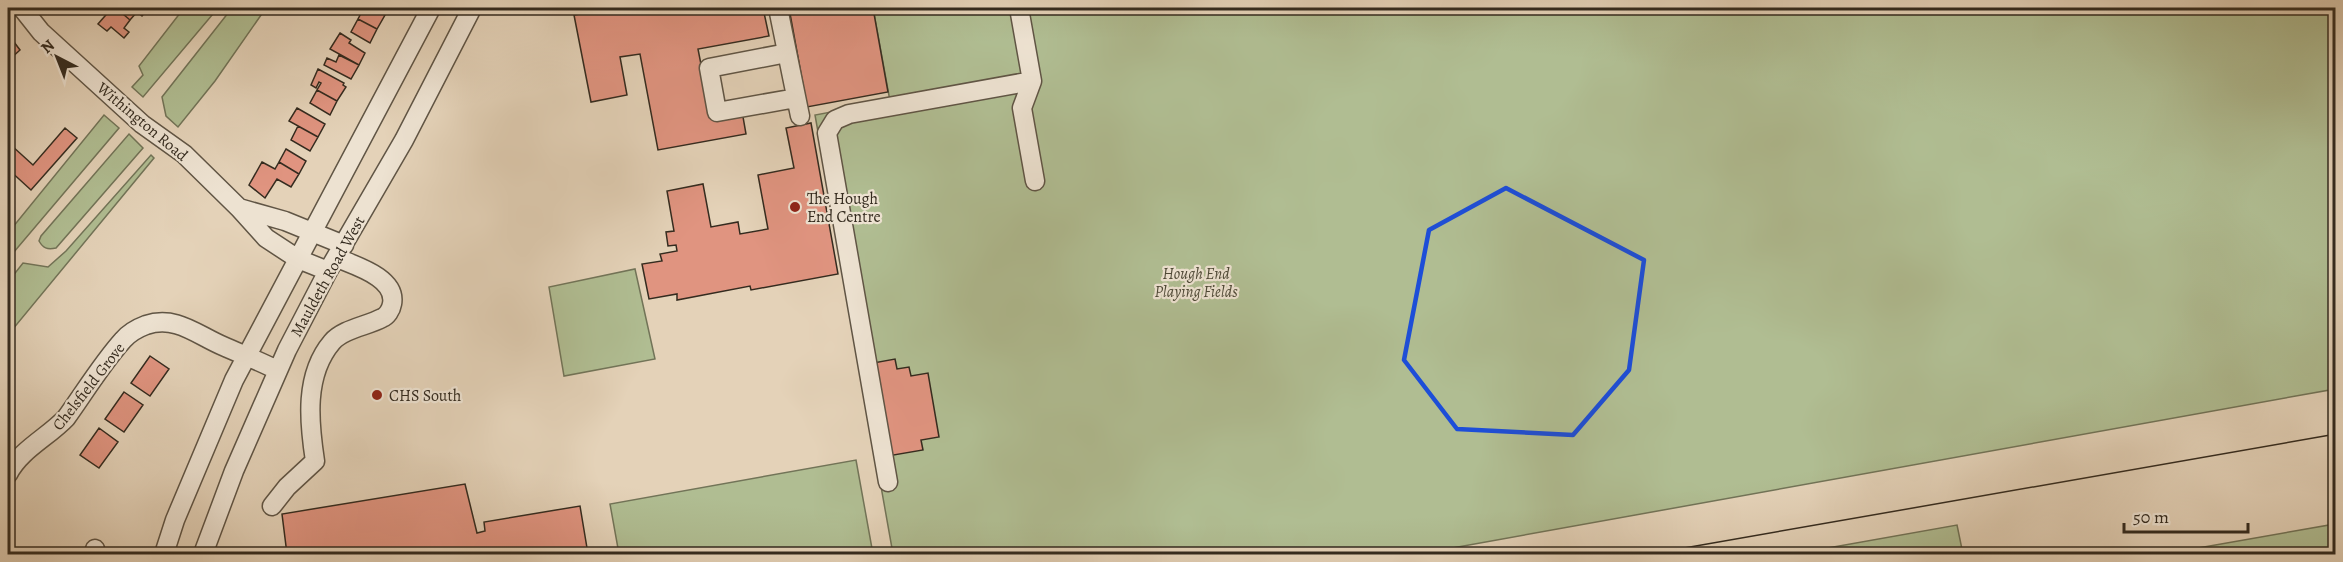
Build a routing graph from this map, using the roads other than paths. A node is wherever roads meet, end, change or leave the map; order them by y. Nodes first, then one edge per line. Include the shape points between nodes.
1 (22, 8) edge
2 (431, 8) edge
3 (472, 8) edge
4 (778, 8) edge
5 (1019, 8) edge
6 (787, 53) junction
7 (1032, 81) junction
8 (796, 98) junction
9 (800, 116) dead end
10 (1035, 181) dead end
11 (239, 208) junction
12 (311, 232) junction
13 (336, 258) junction
14 (298, 259) junction
15 (248, 355) junction
16 (278, 370) junction
17 (8, 474) edge
18 (888, 482) dead end
19 (272, 506) dead end
20 (164, 555) edge
21 (203, 555) edge

1 - 11 street, Withington Road via 41,32 142,124 184,154
2 - 12 street, Mauldeth Road West
3 - 13 street, Mauldeth Road West via 404,140
4 - 6 street
5 - 7 street
6 - 8 street
6 - 8 street via 709,68 717,112
7 - 10 street via 1022,108
7 - 18 street via 849,114 835,120 827,133
8 - 9 street
11 - 12 street, Withington Road
11 - 14 street, Withington Road via 266,238
12 - 13 street, Withington Road
12 - 14 street, Mauldeth Road West
13 - 14 street, Withington Road
13 - 16 street, Mauldeth Road West
13 - 19 street via 380,279 392,291 393,303 385,317 333,341 321,361 310,394 309,427 315,461
14 - 15 street, Mauldeth Road West
15 - 16 street, Chelsfield Grove
15 - 17 street, Chelsfield Grove via 170,321 139,328 124,339 66,418 24,453
15 - 20 street, Mauldeth Road West via 214,427
16 - 21 street, Mauldeth Road West

